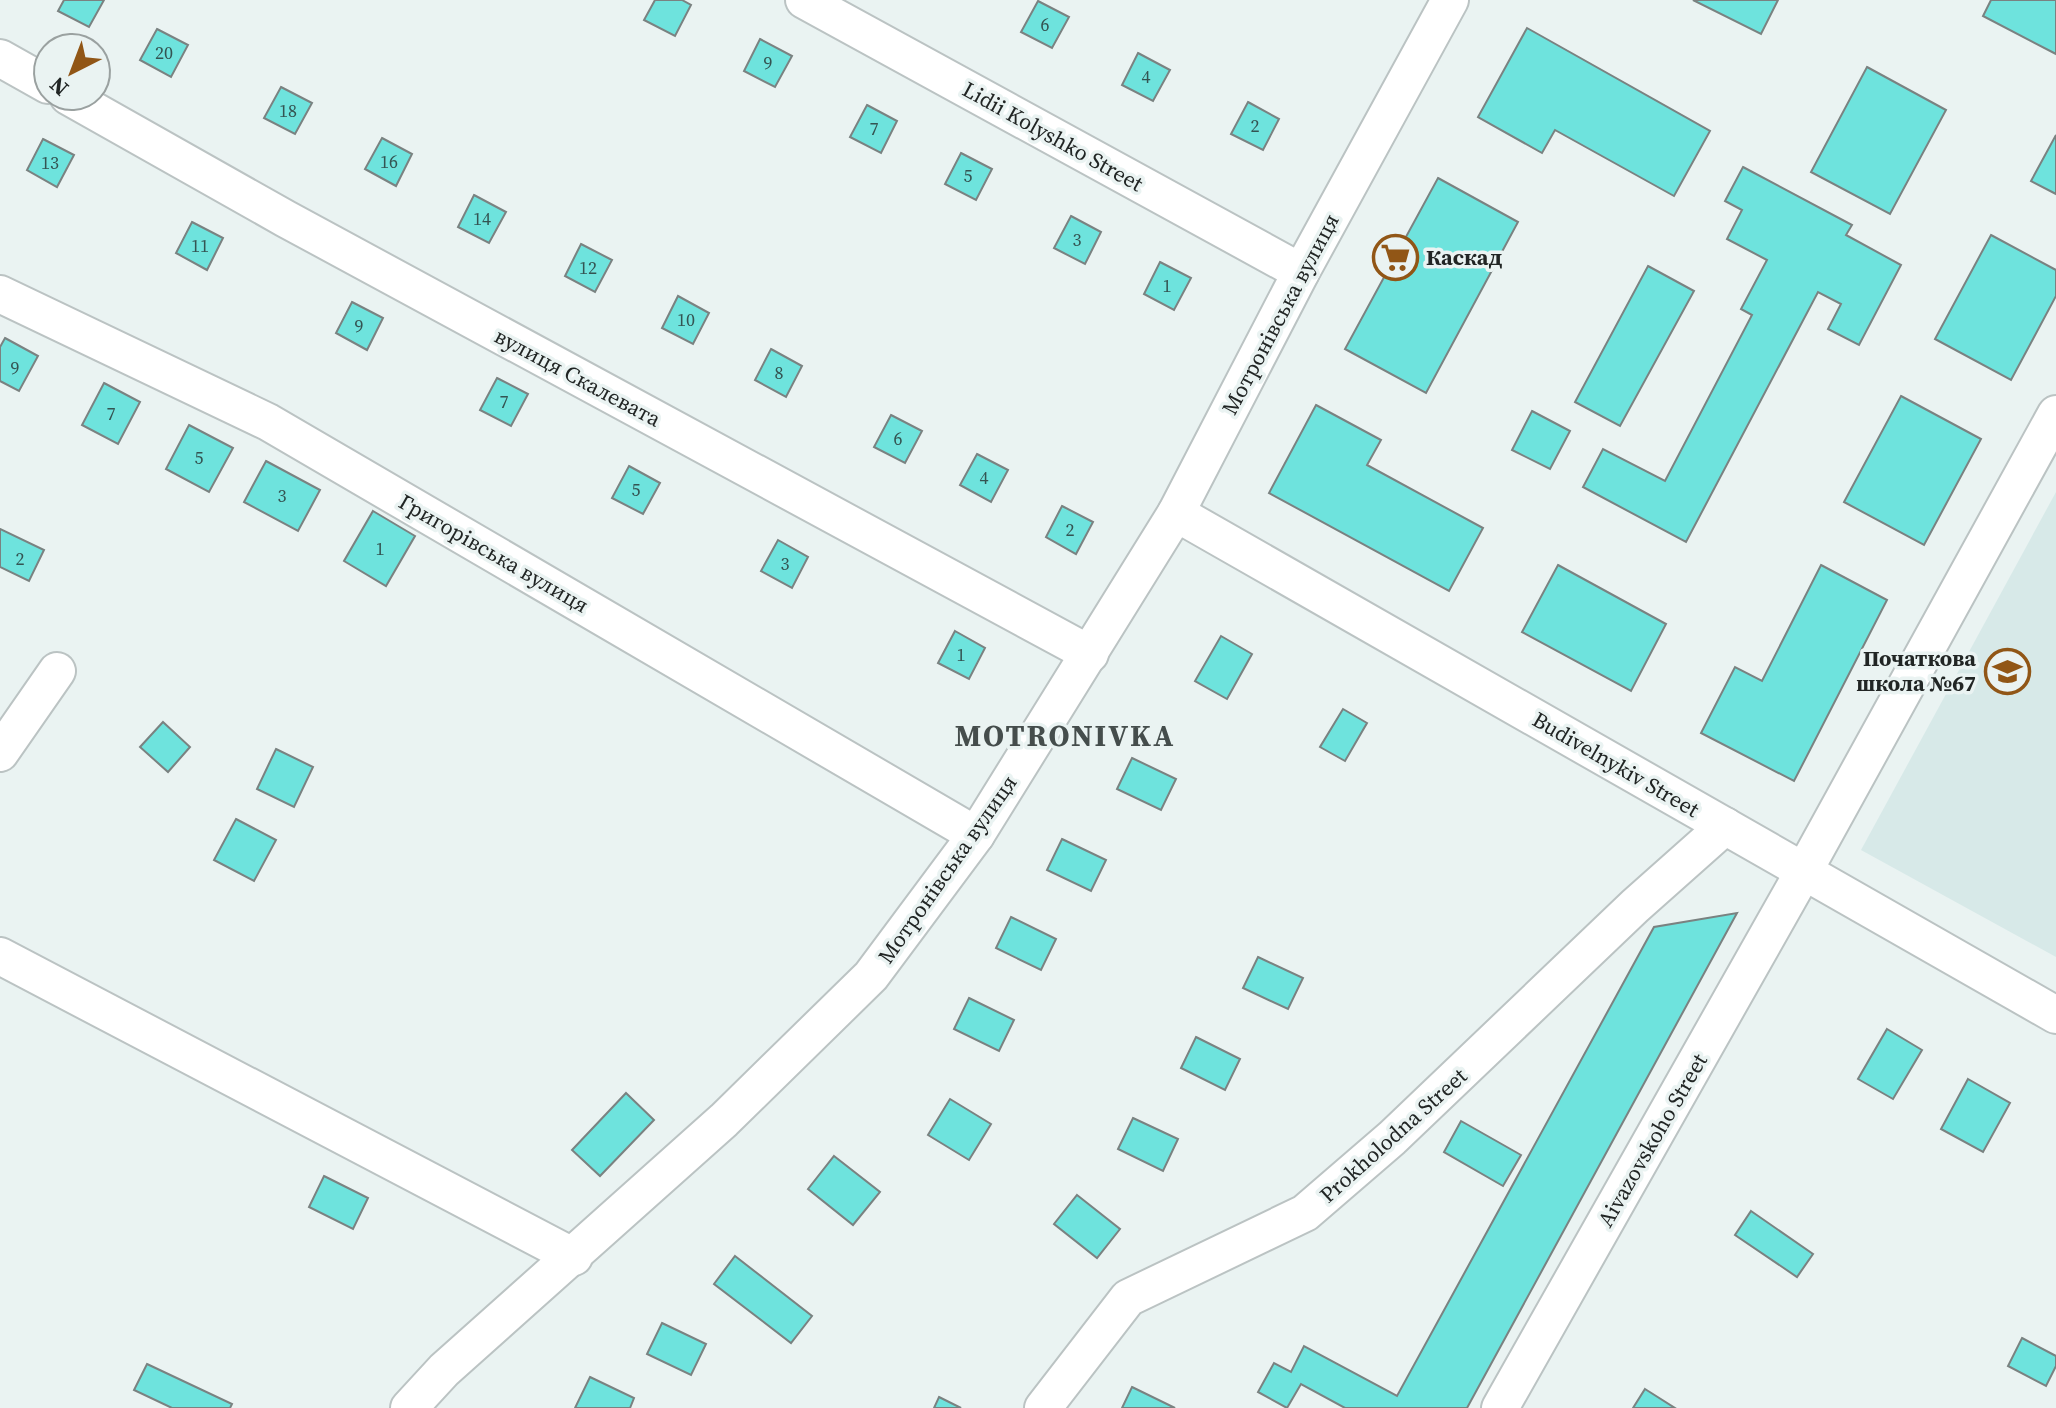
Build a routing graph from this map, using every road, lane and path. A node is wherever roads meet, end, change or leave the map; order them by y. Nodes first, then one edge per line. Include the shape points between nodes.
1 (804, 0) edge
2 (1450, 0) edge
3 (0, 58) edge
4 (32, 76) edge
5 (96, 112) edge
6 (1301, 272) junction
7 (0, 294) edge
8 (2056, 414) edge
9 (1176, 513) junction
10 (1090, 654) junction
11 (57, 671) dead end
12 (0, 753) edge
13 (1725, 826) junction
14 (976, 835) junction
15 (1804, 871) junction
16 (0, 956) edge
17 (2056, 1015) edge
18 (574, 1257) junction
19 (409, 1408) edge
20 (1043, 1408) edge
21 (1500, 1408) edge

1 - 6 street, Lidii Kolyshko Street
2 - 6 street, Мотронівська вулиця
3 - 4 street
5 - 10 street, вулиця Скалевата
6 - 9 street, Мотронівська вулиця
7 - 14 street, Григорівська вулиця via 268,422
8 - 15 street, Aivazovskoho Street
9 - 10 street, Мотронівська вулиця
9 - 13 street, Budivelnykiv Street
10 - 14 street, Мотронівська вулиця
11 - 12 street
13 - 15 street, Budivelnykiv Street
13 - 20 street, Prokholodna Street via 1305,1213 1128,1298
14 - 18 street, Мотронівська вулиця via 871,976
15 - 17 street, Budivelnykiv Street
15 - 21 street, Aivazovskoho Street
16 - 18 street
18 - 19 street, Мотронівська вулиця via 444,1370

